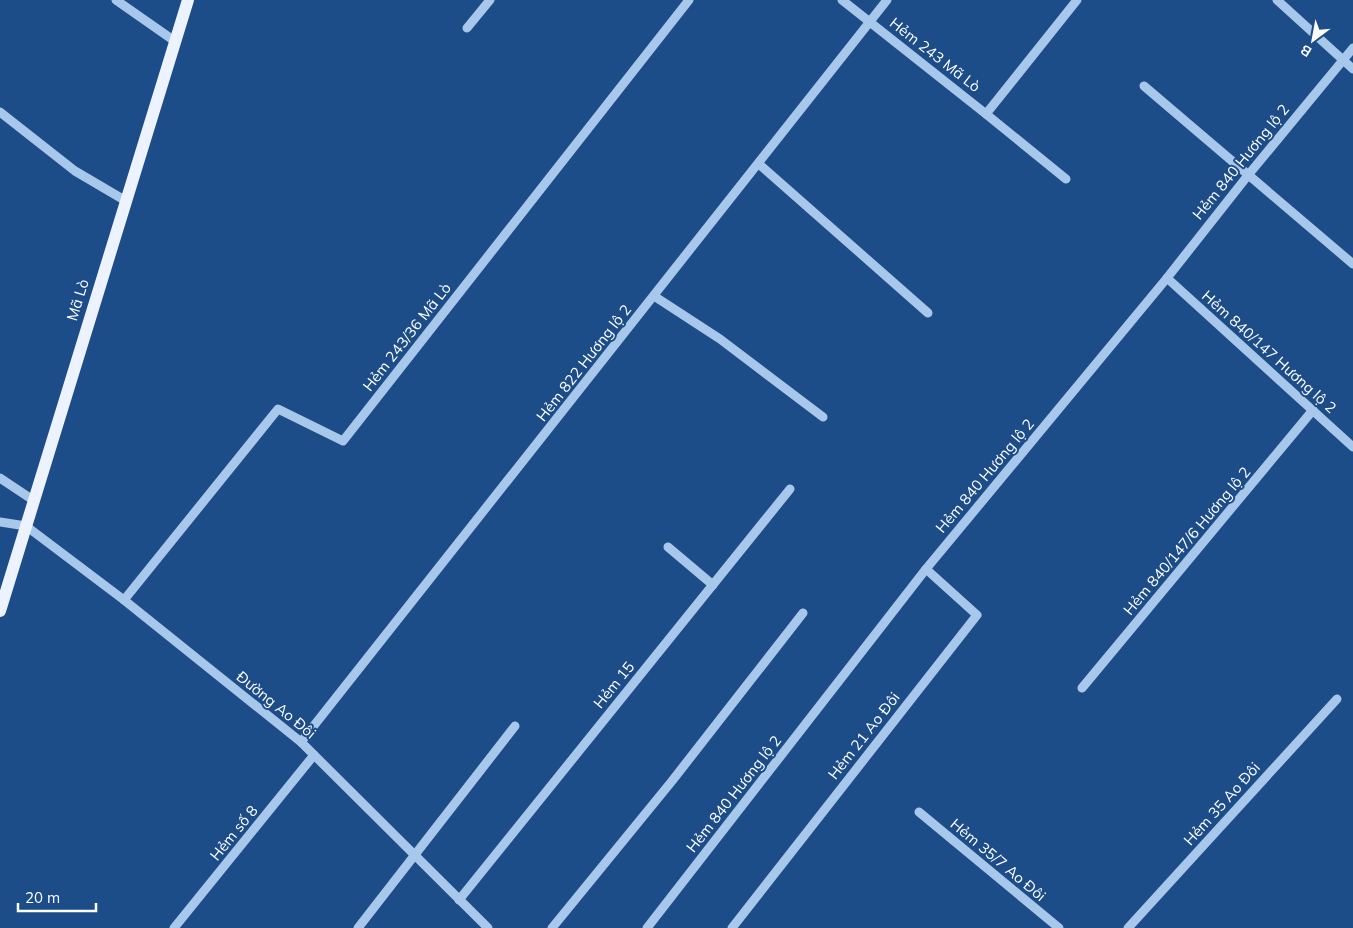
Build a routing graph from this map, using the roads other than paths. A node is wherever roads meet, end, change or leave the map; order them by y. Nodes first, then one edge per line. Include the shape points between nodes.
1 (116, 0) edge
2 (188, 0) edge
3 (490, 0) edge
4 (689, 0) edge
5 (842, 0) edge
6 (888, 0) edge
7 (1077, 0) edge
8 (1277, 0) edge
9 (871, 22) junction
10 (467, 28) dead end
11 (176, 42) junction
12 (1353, 48) edge
13 (1343, 60) junction
14 (1353, 69) edge
15 (1144, 86) dead end
16 (0, 112) edge
17 (986, 114) junction
18 (759, 164) junction
19 (1248, 174) junction
20 (1066, 179) dead end
21 (126, 201) junction
22 (1353, 264) edge
23 (1166, 278) junction
24 (654, 296) junction
25 (928, 312) dead end
26 (1314, 410) junction
27 (823, 417) dead end
28 (1353, 446) edge
29 (0, 478) edge
30 (790, 489) dead end
31 (34, 500) junction
32 (0, 522) edge
33 (26, 526) junction
34 (668, 547) dead end
35 (926, 569) junction
36 (713, 585) junction
37 (124, 600) junction
38 (0, 611) edge
39 (803, 613) dead end
40 (1082, 688) dead end
41 (1337, 699) dead end
42 (515, 726) dead end
43 (302, 742) junction
44 (314, 755) junction
45 (919, 812) dead end
46 (414, 855) junction
47 (459, 900) junction
48 (174, 928) edge
49 (358, 928) edge
50 (488, 928) edge
51 (552, 928) edge
52 (647, 928) edge
53 (732, 928) edge
54 (1059, 928) edge
55 (1128, 928) edge

1 - 11 street
2 - 11 main road, Mã Lò
3 - 10 street
4 - 37 street, Hẻm 243/36 Mã Lò via 343,442 278,409
5 - 9 street, Hẻm 243 Mã Lò
6 - 9 street, Hẻm 822 Hương lộ 2
7 - 17 street
8 - 13 street
9 - 17 street, Hẻm 243 Mã Lò
9 - 18 street, Hẻm 822 Hương lộ 2
11 - 21 main road, Mã Lò
12 - 13 street, Hẻm 840 Hương lộ 2
13 - 14 street
13 - 19 street, Hẻm 840 Hương lộ 2
15 - 19 street
16 - 21 street via 75,171
17 - 20 street, Hẻm 243 Mã Lò
18 - 24 street, Hẻm 822 Hương lộ 2
18 - 25 street
19 - 22 street
19 - 23 street, Hẻm 840 Hương lộ 2
21 - 31 main road, Mã Lò
23 - 26 street, Hẻm 840/147 Hương lộ 2
23 - 35 street, Hẻm 840 Hương lộ 2
24 - 27 street via 720,339
24 - 43 street, Hẻm 822 Hương lộ 2
26 - 28 street, Hẻm 840/147 Hương lộ 2
26 - 40 street, Hẻm 840/147/6 Hương lộ 2
29 - 31 street
30 - 36 street, Hẻm 15
31 - 33 main road, Mã Lò
32 - 33 street
33 - 37 street, Đường Ao Đôi
33 - 38 main road, Mã Lò
34 - 36 street
35 - 52 street, Hẻm 840 Hương lộ 2
35 - 53 street, Hẻm 21 Ao Đôi via 977,615
36 - 47 street, Hẻm 15
37 - 43 street, Đường Ao Đôi
39 - 51 street
41 - 55 street, Hẻm 35 Ao Đôi
42 - 46 street
43 - 44 street, Đường Ao Đôi
44 - 46 street, Đường Ao Đôi
44 - 48 street, Hẻm số 8
45 - 54 street, Hẻm 35/7 Ao Đôi
46 - 47 street, Đường Ao Đôi
46 - 49 street
47 - 50 street, Đường Ao Đôi

